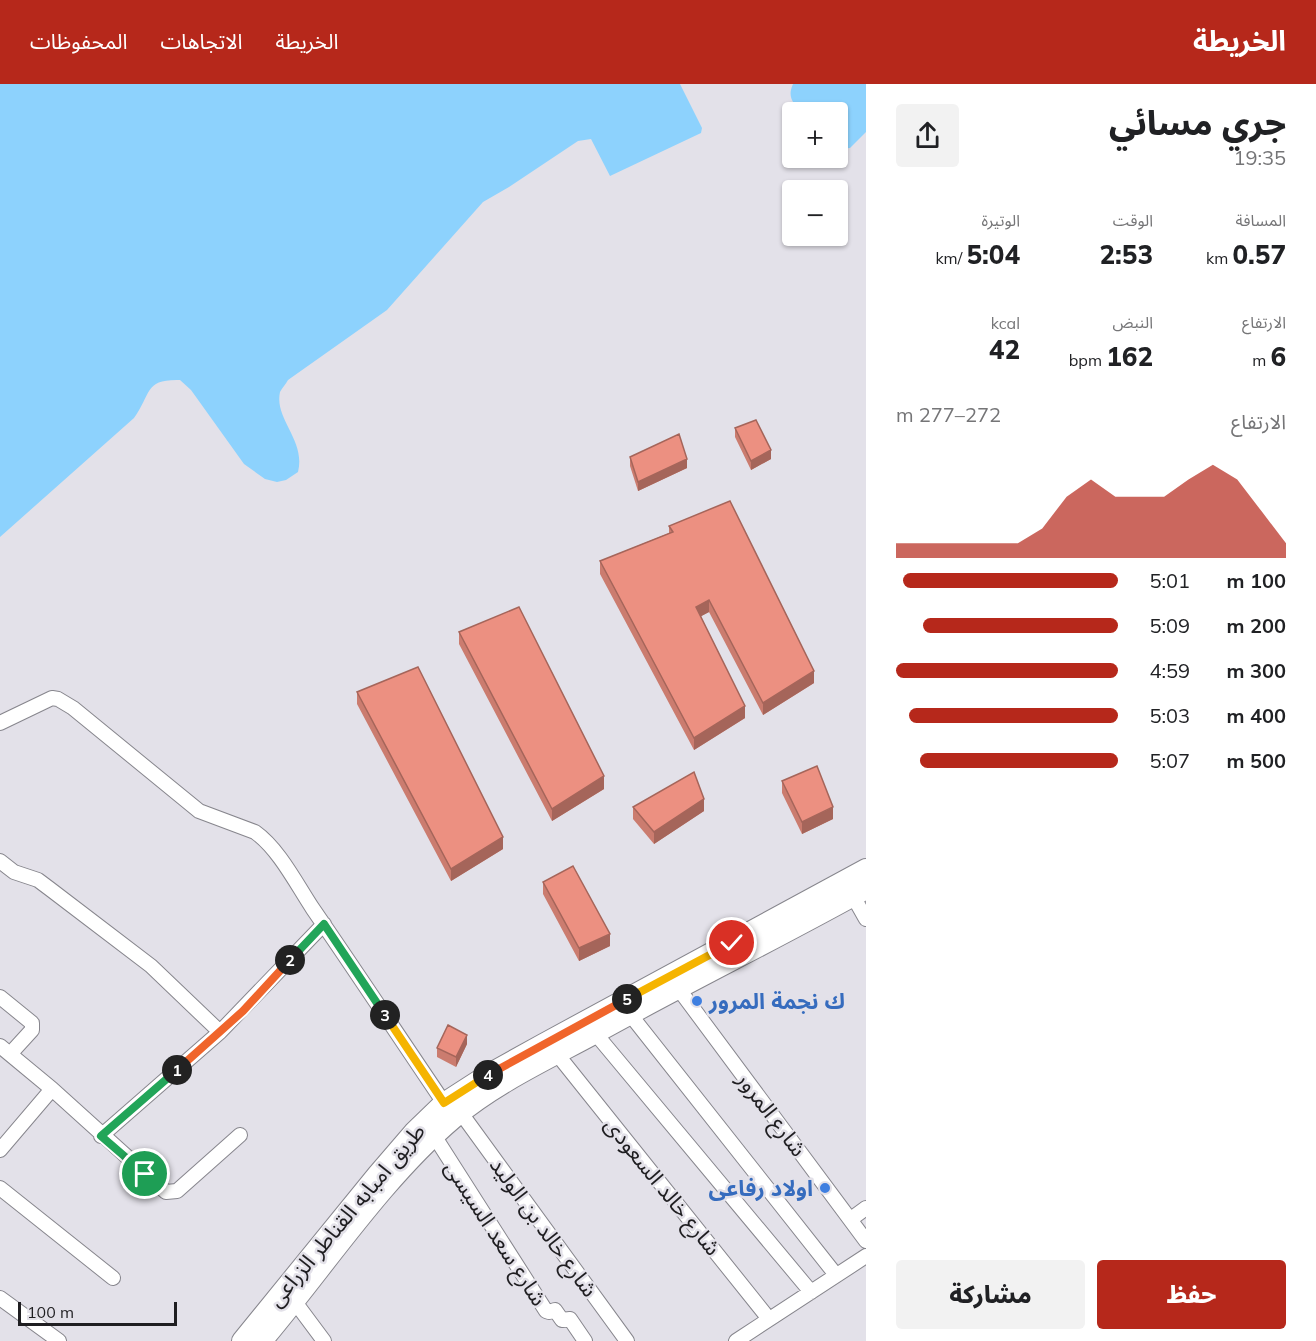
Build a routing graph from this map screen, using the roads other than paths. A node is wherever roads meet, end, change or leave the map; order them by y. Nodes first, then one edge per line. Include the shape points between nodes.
1 (0, 723) edge
2 (0, 861) edge
3 (866, 869) edge
4 (859, 893) edge
5 (866, 919) edge
6 (324, 924) junction
7 (736, 950) junction
8 (678, 988) junction
9 (0, 997) edge
10 (629, 1013) junction
11 (220, 1032) junction
12 (595, 1033) junction
13 (5, 1050) edge
14 (557, 1053) junction
15 (52, 1089) junction
16 (444, 1103) junction
17 (461, 1113) junction
18 (240, 1135) dead end
19 (101, 1136) junction
20 (435, 1137) junction
21 (0, 1150) edge
22 (0, 1188) edge
23 (866, 1208) edge
24 (851, 1220) junction
25 (866, 1241) edge
26 (866, 1256) edge
27 (836, 1275) junction
28 (113, 1278) dead end
29 (811, 1292) junction
30 (0, 1298) edge
31 (295, 1302) junction
32 (769, 1319) junction
33 (59, 1341) edge
34 (242, 1341) edge
35 (262, 1341) edge
36 (324, 1341) edge
37 (585, 1341) edge
38 (627, 1341) edge
39 (736, 1341) edge

1 - 6 street via 52,698 73,708 199,811 262,837
2 - 11 street via 14,872 38,880 151,966
3 - 7 main road, طريق امبابه القناطر الزراعى
4 - 5 street
4 - 7 main road, طريق امبابه القناطر الزراعى
6 - 11 street
6 - 16 street
7 - 8 main road, طريق امبابه القناطر الزراعى
7 - 16 main road, طريق امبابه القناطر الزراعى via 535,1048
8 - 10 main road, طريق امبابه القناطر الزراعى
8 - 24 street, شارع المرور
9 - 13 street via 33,1027
10 - 12 main road, طريق امبابه القناطر الزراعى
10 - 27 street
11 - 19 street
12 - 14 main road, طريق امبابه القناطر الزراعى
12 - 29 street
13 - 15 street
14 - 17 main road, طريق امبابه القناطر الزراعى
14 - 32 street, شارع خالد السعودى
15 - 19 street
15 - 21 street
16 - 34 main road, طريق امبابه القناطر الزراعى via 377,1174
17 - 20 main road, طريق امبابه القناطر الزراعى
17 - 38 street, شارع خالد بن الوليد
18 - 19 street via 170,1193
20 - 31 main road, طريق امبابه القناطر الزراعى via 386,1188
20 - 37 street, شارع سعد السيسى via 546,1311 553,1309 562,1320 570,1319
22 - 28 street
23 - 24 street
24 - 25 street, شارع المرور
26 - 27 street
27 - 29 street
29 - 32 street
30 - 33 street
31 - 35 main road, طريق امبابه القناطر الزراعى
31 - 36 street
32 - 39 street

